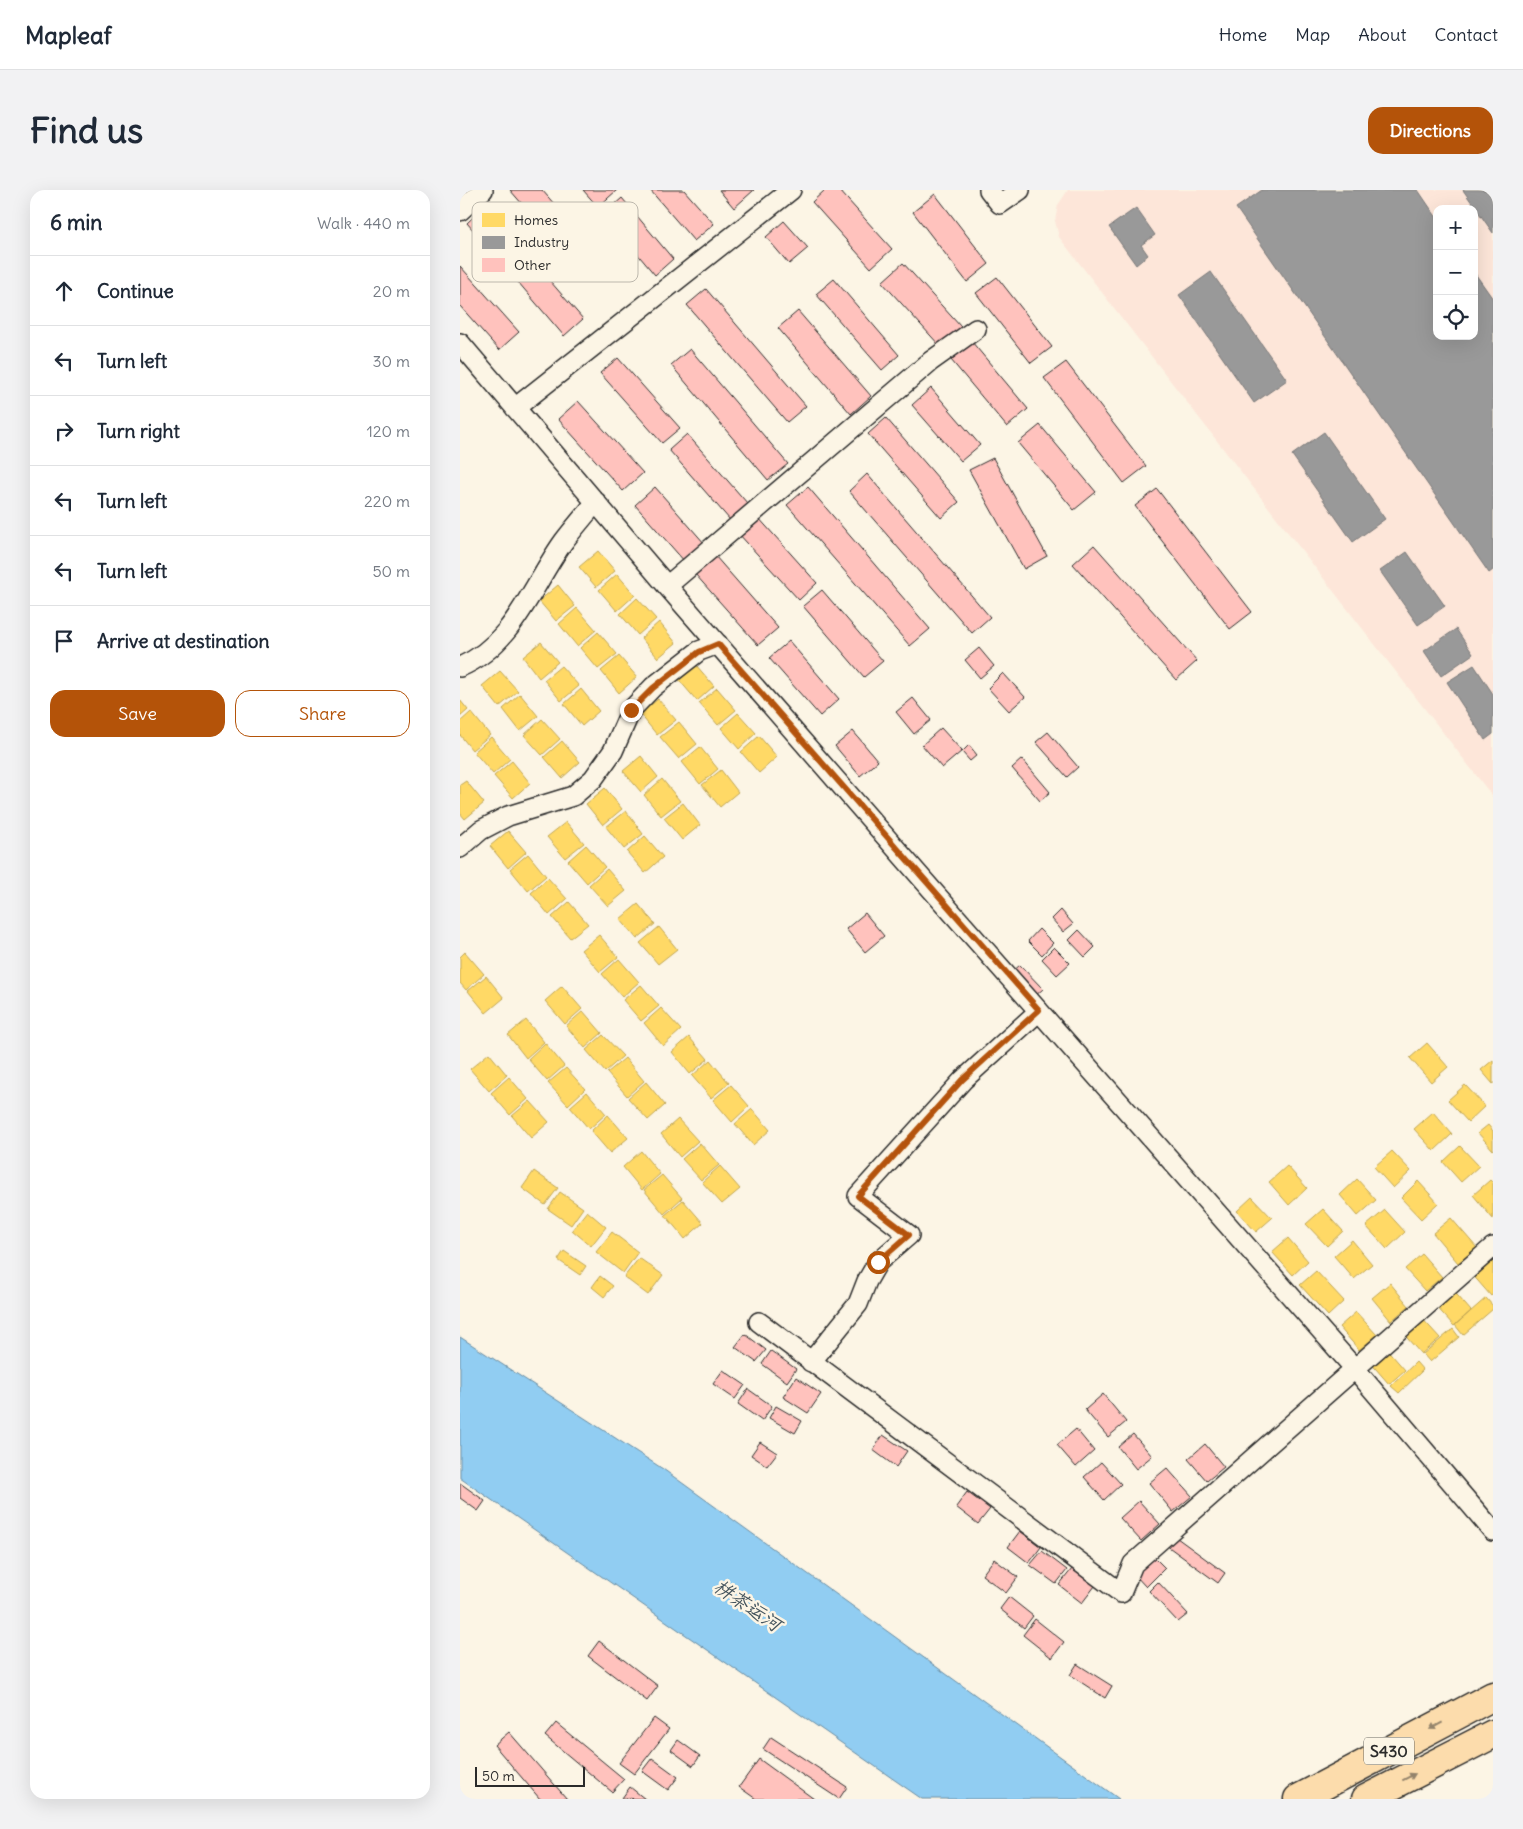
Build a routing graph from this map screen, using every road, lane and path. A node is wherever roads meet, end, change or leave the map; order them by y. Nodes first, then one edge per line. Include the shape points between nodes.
1 (484, 190) edge
2 (791, 190) edge
3 (989, 190) edge
4 (1020, 190) edge
5 (460, 211) edge
6 (976, 329) dead end
7 (460, 343) edge
8 (515, 408) junction
9 (596, 502) junction
10 (667, 586) junction
11 (718, 644) junction
12 (460, 667) edge
13 (460, 848) edge
14 (1039, 1010) junction
15 (1493, 1246) edge
16 (759, 1322) dead end
17 (811, 1362) junction
18 (1355, 1369) junction
19 (1493, 1532) edge
20 (1486, 1700) edge
21 (1493, 1734) edge
22 (1298, 1799) edge
23 (1366, 1799) edge

1 - 5 street
2 - 8 street
3 - 4 street via 1000,204
6 - 10 street via 931,361
7 - 8 street
8 - 9 street
9 - 10 street
9 - 12 street via 564,542 495,646
10 - 11 street
11 - 13 street via 699,652 631,710 613,750 593,779 573,796 508,816 481,830
11 - 14 street
14 - 17 street via 962,1080 858,1196 909,1235 878,1262 858,1304
14 - 18 street
15 - 18 street
16 - 17 street
17 - 18 street via 1110,1584
18 - 19 street
20 -> 22 highway, S430
23 -> 21 highway, S430

